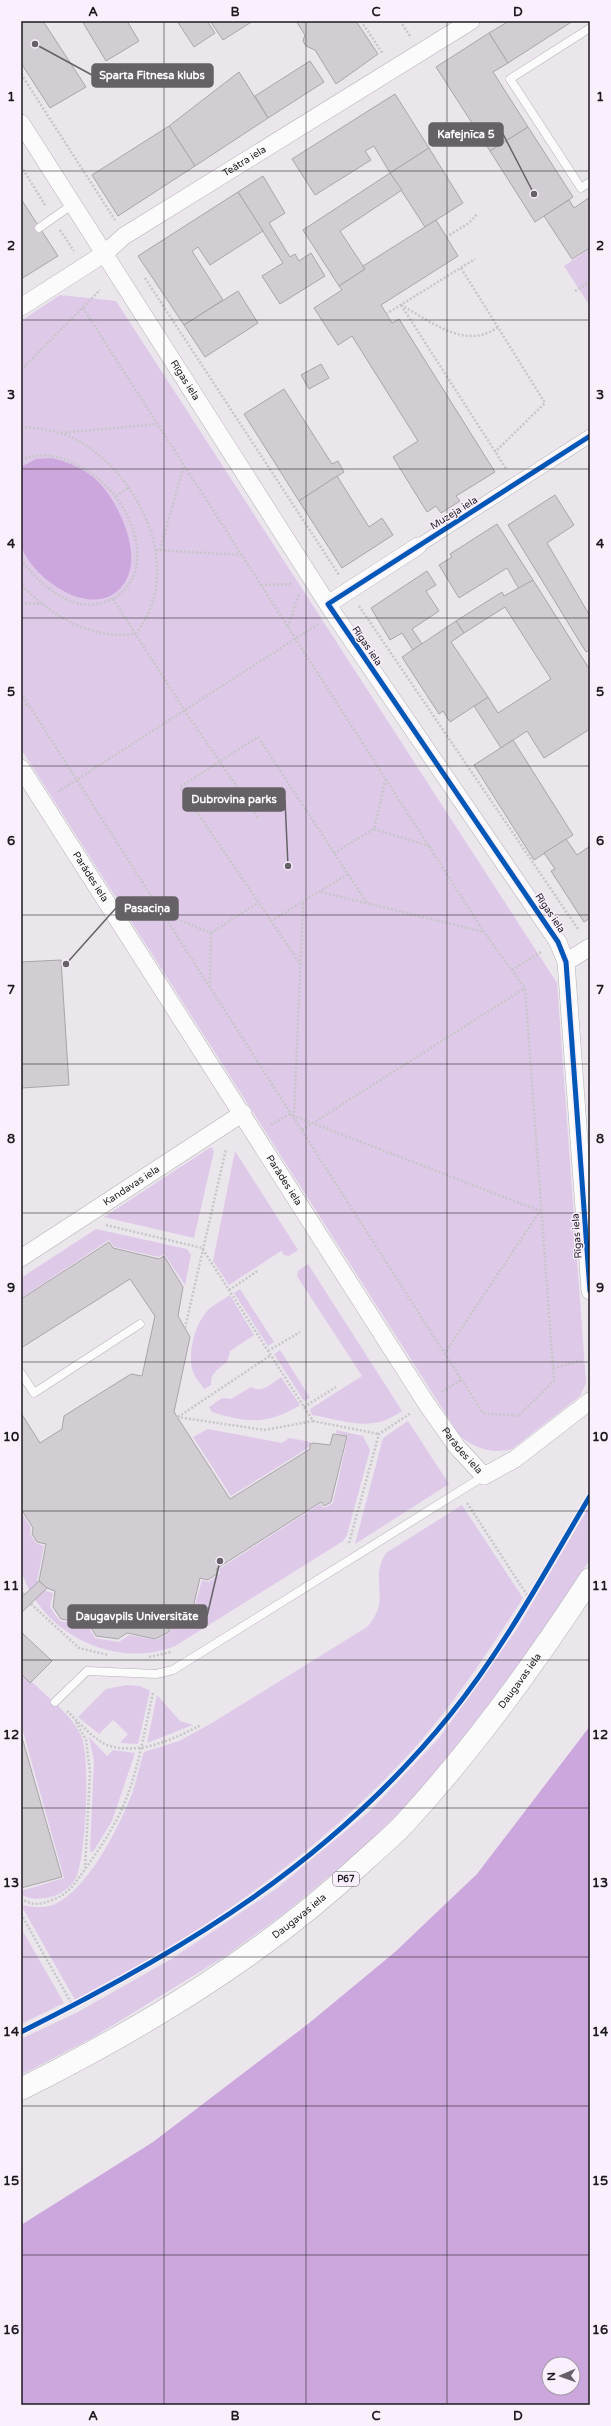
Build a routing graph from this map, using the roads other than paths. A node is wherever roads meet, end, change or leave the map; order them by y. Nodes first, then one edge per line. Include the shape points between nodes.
1 (471, 21) edge
2 (590, 28) edge
3 (21, 123) edge
4 (590, 182) edge
5 (73, 204) junction
6 (39, 228) dead end
7 (105, 253) junction
8 (21, 307) edge
9 (590, 436) edge
10 (418, 546) joint
11 (331, 609) junction
12 (21, 768) edge
13 (590, 947) edge
14 (566, 962) junction
15 (243, 1113) junction
16 (21, 1258) edge
17 (590, 1291) edge
18 (140, 1324) dead end
19 (21, 1374) edge
20 (590, 1401) edge
21 (484, 1476) junction
22 (590, 1579) edge
23 (56, 1701) road end
24 (21, 2090) edge

1 - 7 street, Teātra iela via 124,236
2 - 4 lane via 510,79 581,188
3 - 5 street, Rīgas iela
5 - 6 lane
5 - 7 street, Rīgas iela
7 - 8 street, Teātra iela
7 - 11 street, Rīgas iela
9 - 10 street, Muzeja iela
10 - 11 street, Muzeja iela via 348,591
11 - 14 street, Rīgas iela via 558,942
12 - 15 street, Parādes iela
13 - 14 street
14 - 17 street, Rīgas iela
15 - 16 street, Kandavas iela
15 - 21 street, Parādes iela via 426,1403 457,1447
18 - 19 lane via 34,1393
20 - 21 street, Parādes iela via 515,1459
21 - 23 lane via 173,1670 156,1674 87,1670
22 - 24 main road, Daugavas iela / P67 via 481,1736 403,1825 335,1889 276,1935 193,1992 124,2034

